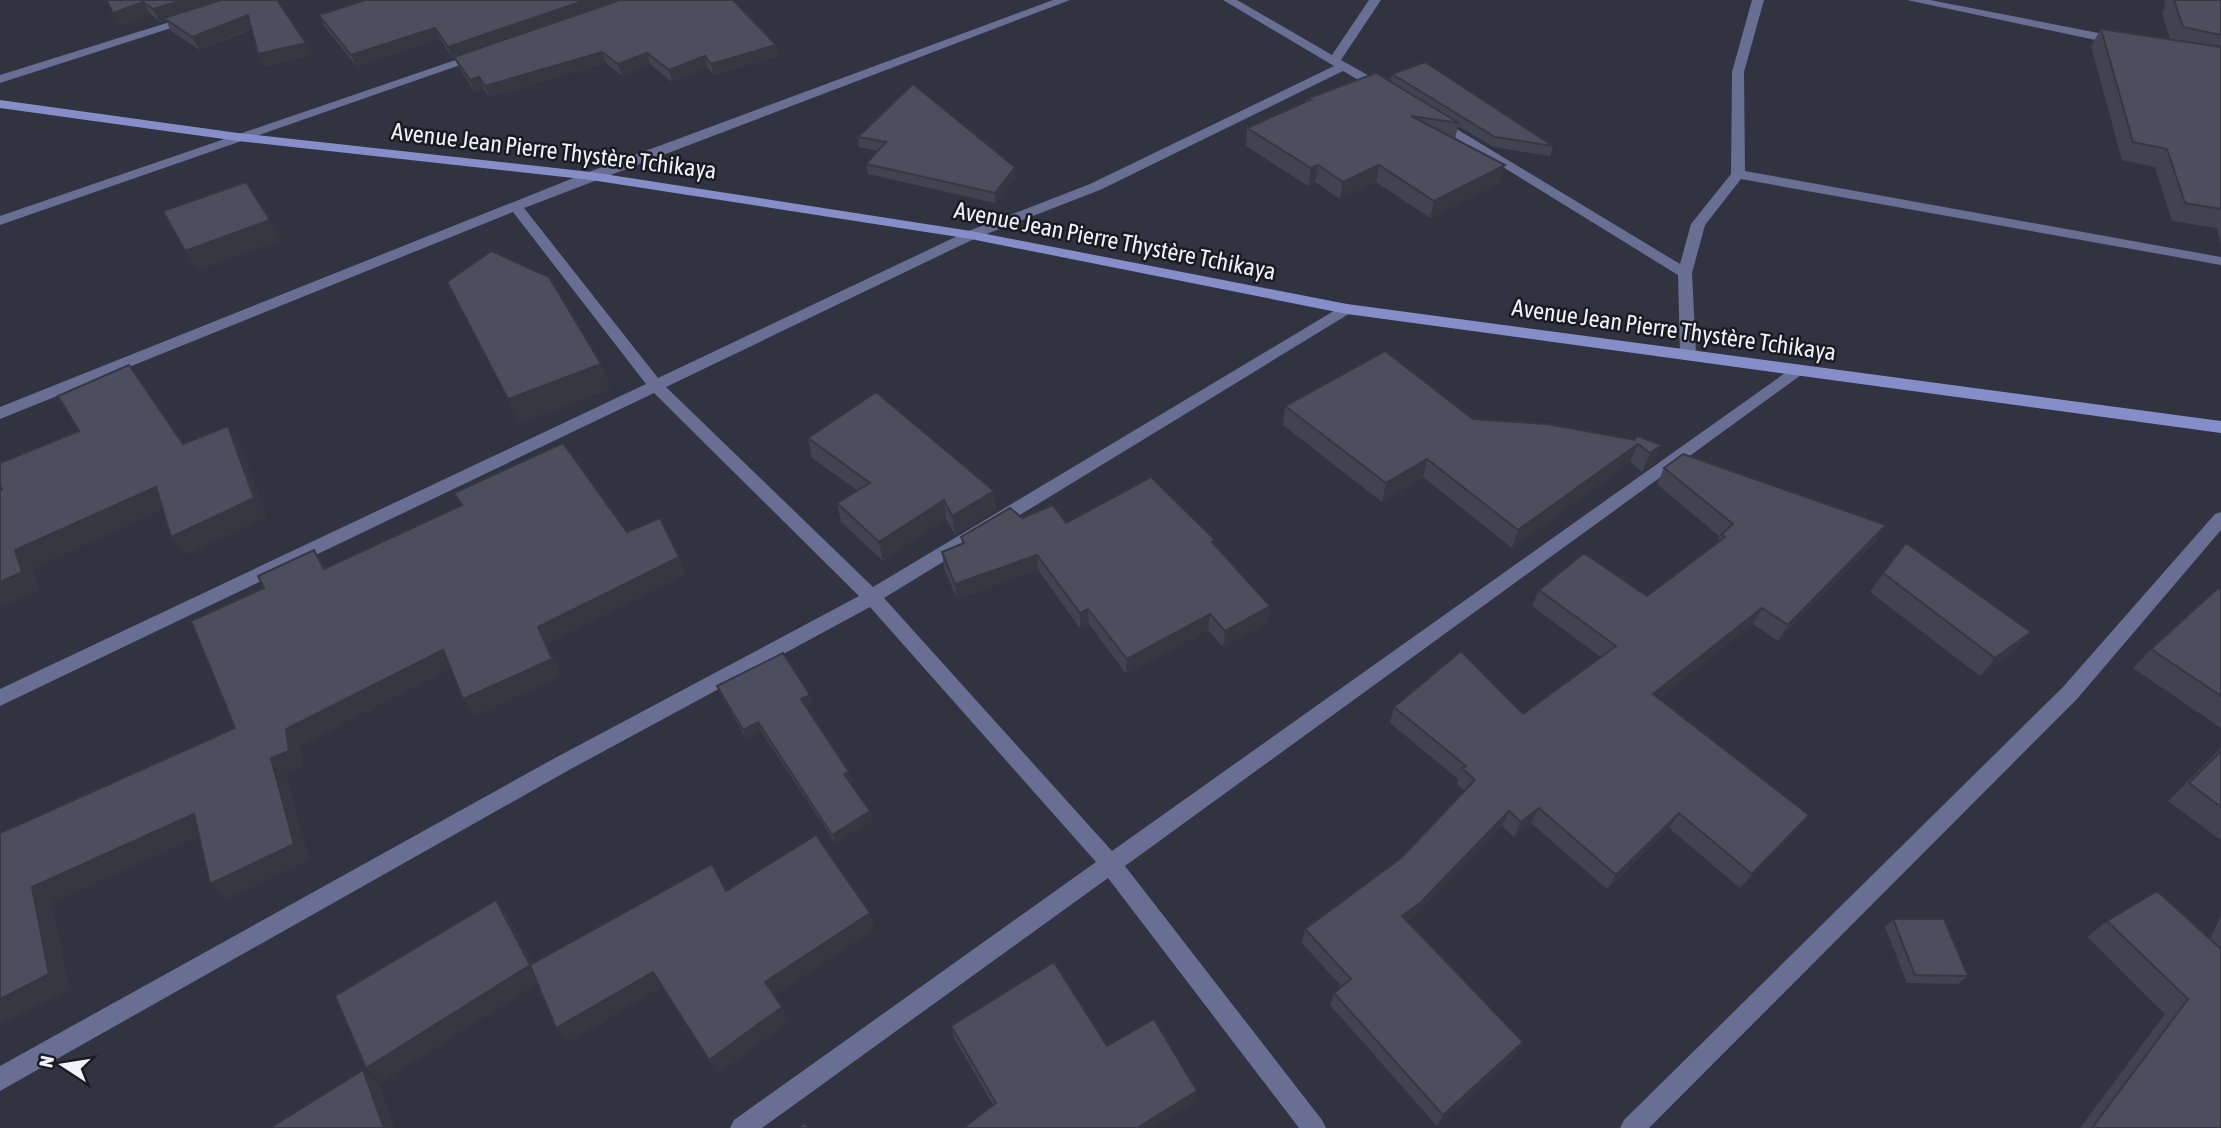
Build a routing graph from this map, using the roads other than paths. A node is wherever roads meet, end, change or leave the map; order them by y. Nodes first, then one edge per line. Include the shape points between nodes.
1 (1063, 0) edge
2 (1230, 0) edge
3 (1375, 0) edge
4 (1758, 0) edge
5 (1913, 0) edge
6 (201, 16) edge
7 (2127, 43) edge
8 (490, 52) edge
9 (1339, 62) junction
10 (0, 79) edge
11 (1391, 94) edge
12 (0, 104) edge
13 (1426, 116) edge
14 (238, 137) junction
15 (1738, 174) junction
16 (591, 176) junction
17 (516, 207) junction
18 (0, 221) edge
19 (971, 235) junction
20 (2221, 261) edge
21 (1685, 273) junction
22 (1347, 309) junction
23 (1688, 353) junction
24 (1800, 370) junction
25 (657, 387) junction
26 (0, 413) edge
27 (2221, 427) edge
28 (2221, 518) edge
29 (872, 597) junction
30 (0, 698) edge
31 (1109, 862) junction
32 (0, 1079) edge
33 (742, 1128) edge
34 (1314, 1128) edge
35 (1632, 1128) edge

1 - 16 street
2 - 9 street
3 - 9 street
4 - 15 street via 1738,72
5 - 7 street
6 - 10 street
8 - 14 street
9 - 11 street
9 - 19 street via 1095,187
12 - 14 street, Avenue Jean Pierre Thystère Tchikaya
13 - 21 street
14 - 16 street, Avenue Jean Pierre Thystère Tchikaya
14 - 18 street
15 - 20 street
15 - 21 street via 1698,224
16 - 17 street
16 - 19 street, Avenue Jean Pierre Thystère Tchikaya
17 - 25 street
17 - 26 street
19 - 22 street, Avenue Jean Pierre Thystère Tchikaya
19 - 25 street
21 - 23 street
22 - 23 street, Avenue Jean Pierre Thystère Tchikaya
22 - 29 street
23 - 24 street, Avenue Jean Pierre Thystère Tchikaya
24 - 27 street, Avenue Jean Pierre Thystère Tchikaya
24 - 31 street
25 - 29 street
25 - 30 street
28 - 35 street via 2070,693
29 - 31 street
29 - 32 street via 562,764
31 - 33 street
31 - 34 street

